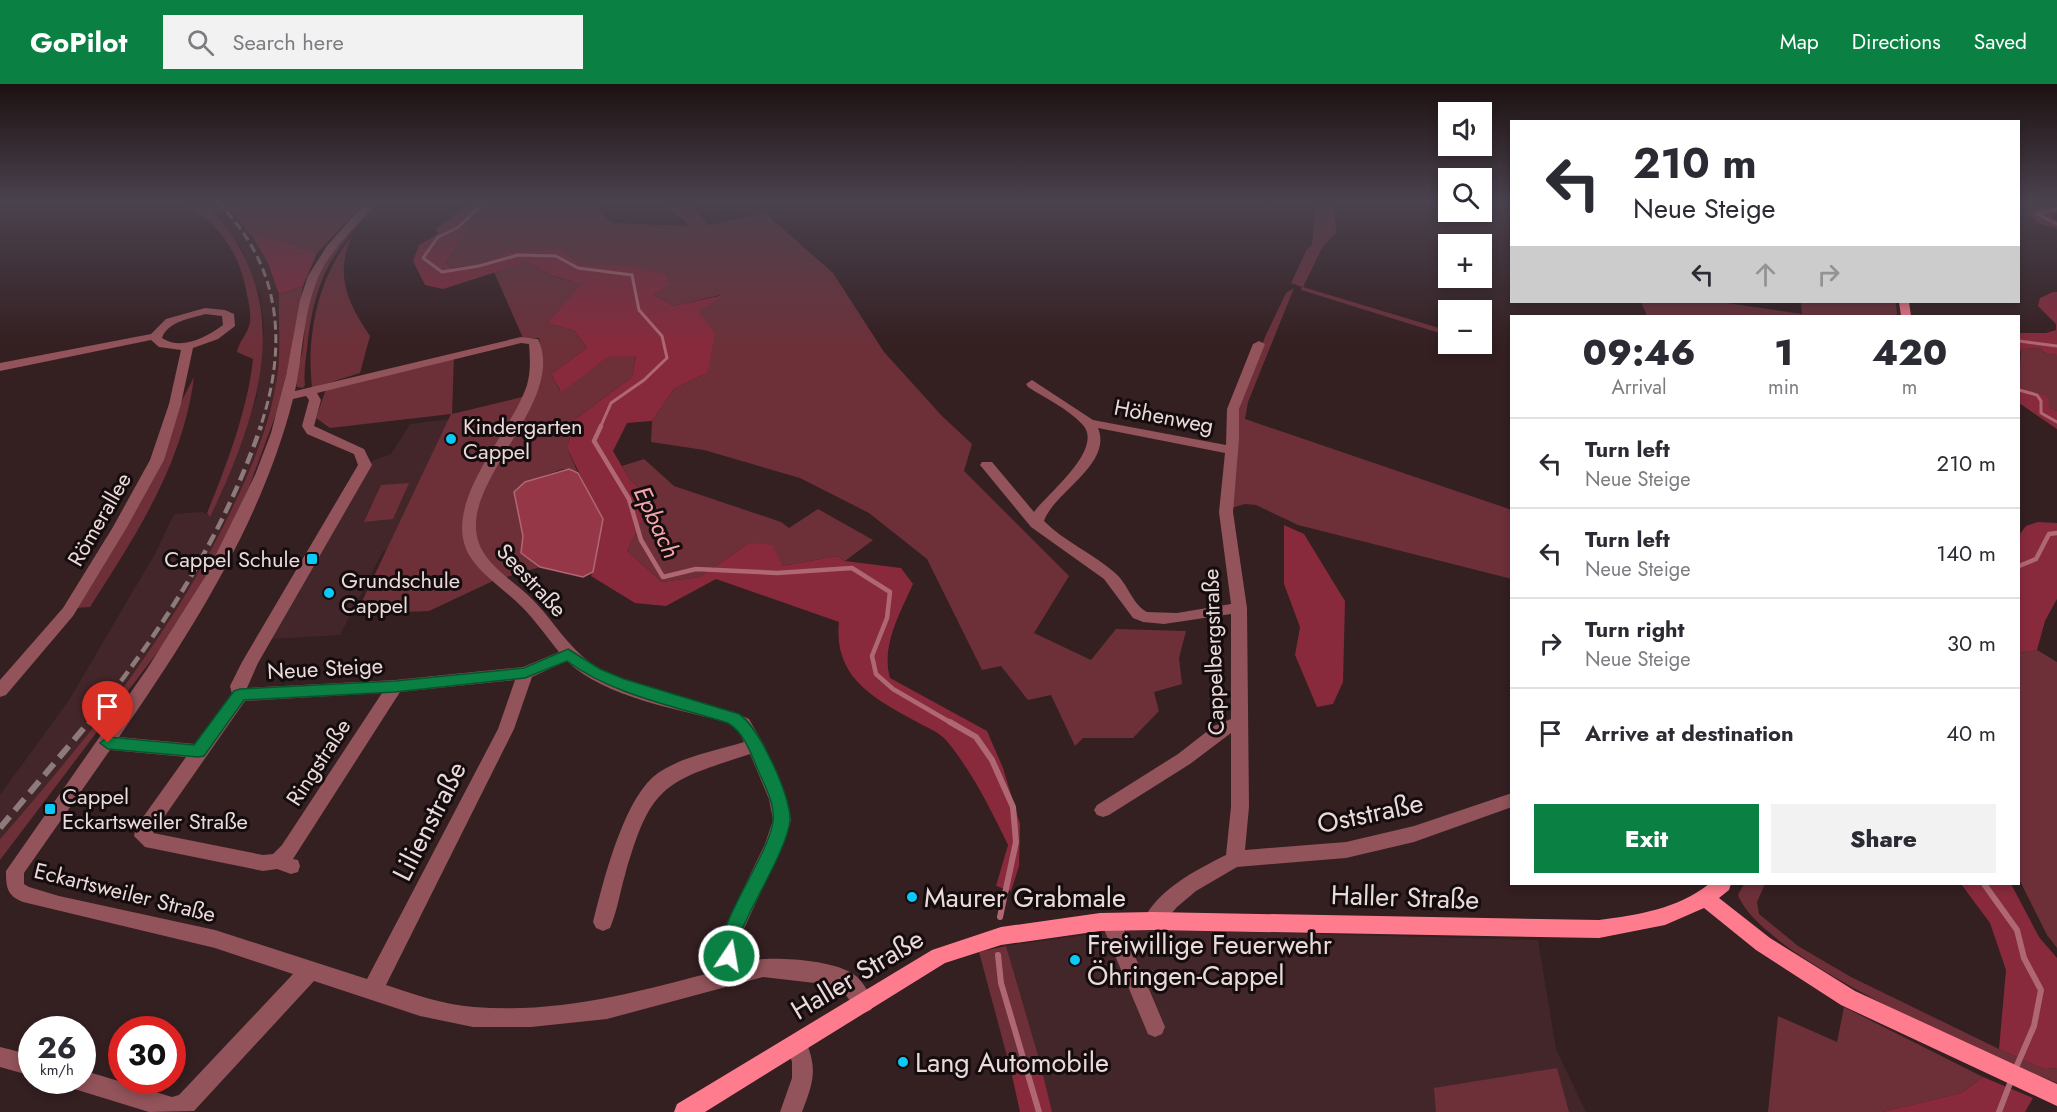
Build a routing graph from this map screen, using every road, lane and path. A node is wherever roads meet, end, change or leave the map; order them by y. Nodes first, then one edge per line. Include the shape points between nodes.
1 (329, 250) edge
2 (156, 336) junction
3 (1259, 344) dead end
4 (188, 345) junction
5 (0, 367) edge
6 (1032, 384) dead end
7 (307, 392) junction
8 (286, 397) junction
9 (1089, 423) junction
10 (1231, 450) junction
11 (987, 465) dead end
12 (1036, 524) junction
13 (1239, 608) junction
14 (568, 654) junction
15 (525, 673) junction
16 (395, 686) junction
17 (0, 691) edge
18 (240, 695) junction
19 (1238, 723) junction
20 (108, 743) junction
21 (756, 746) junction
22 (198, 751) junction
23 (1510, 801) edge
24 (1103, 810) dead end
25 (1235, 859) junction
26 (6, 885) edge
27 (1721, 885) edge
28 (1705, 898) junction
29 (1153, 921) junction
30 (603, 922) dead end
31 (1111, 922) junction
32 (312, 969) junction
33 (726, 978) junction
34 (372, 991) junction
35 (864, 1004) junction
36 (1155, 1027) dead end
37 (797, 1044) junction
38 (0, 1057) edge
39 (18, 1062) edge
40 (96, 1085) edge
41 (2051, 1092) edge
42 (685, 1112) edge
43 (791, 1112) edge

1 - 8 street, Eckartsweiler Straße via 306,296
2 - 4 street via 167,345
2 - 4 street via 170,321 193,313 216,311 230,316 229,326 223,332
2 - 5 street
3 - 10 street, Cappelbergstraße via 1233,409
4 - 17 street, Römerallee via 161,448 142,489 68,612
6 - 9 street, Höhenweg
7 - 8 street, Seestraße
7 - 14 street, Seestraße via 520,340 534,341 538,367 531,394 483,478 468,519 479,559 534,610
7 - 18 street via 315,400 308,426 359,453 365,465 250,662 238,686
8 - 20 street, Eckartsweiler Straße via 262,473 228,548 199,603
9 - 10 street, Höhenweg
9 - 12 street, Höhenweg via 1094,439 1087,459 1070,483 1041,509
10 - 13 street, Cappelbergstraße via 1226,512
11 - 12 street
12 - 13 street via 1094,563 1115,582 1141,616 1156,619
13 - 19 street, Cappelbergstraße
14 - 15 street, Neue Steige
14 - 21 street, Seestraße via 594,673 734,718 743,724
15 - 16 street, Neue Steige
15 - 34 street, Lilienstraße via 506,729
16 - 18 street, Neue Steige
16 - 22 street, Ringstraße via 284,864 151,842 143,836
18 - 22 street, Neue Steige
19 - 24 street via 1220,731 1184,759
19 - 25 street, Cappelbergstraße via 1240,807
20 - 22 street
20 - 26 street, Eckartsweiler Straße
21 - 30 street via 672,774 658,783 624,847
21 - 33 street, Seestraße via 778,799 782,820 732,933
23 - 25 street, Oststraße via 1414,834 1347,850
25 - 29 street via 1205,874 1166,903
26 - 32 street, Eckartsweiler Straße via 50,902 215,939
27 - 28 main road, Haller Straße
28 - 29 main road, Haller Straße via 1678,913 1640,924 1599,929
28 - 41 main road via 1763,944 1848,998
29 - 31 main road, Haller Straße
31 - 35 main road, Haller Straße via 1001,936 966,945 939,956
31 - 36 street
32 - 34 street, Eckartsweiler Straße
32 - 40 street via 186,1103 172,1108
33 - 34 street, Eckartsweiler Straße via 607,1009 531,1017 473,1017
33 - 35 street, Eckartsweiler Straße via 763,968 825,973 849,983
35 - 37 main road, Haller Straße
37 - 42 main road, Haller Straße
37 - 43 street via 805,1060 804,1075
38 - 39 street

